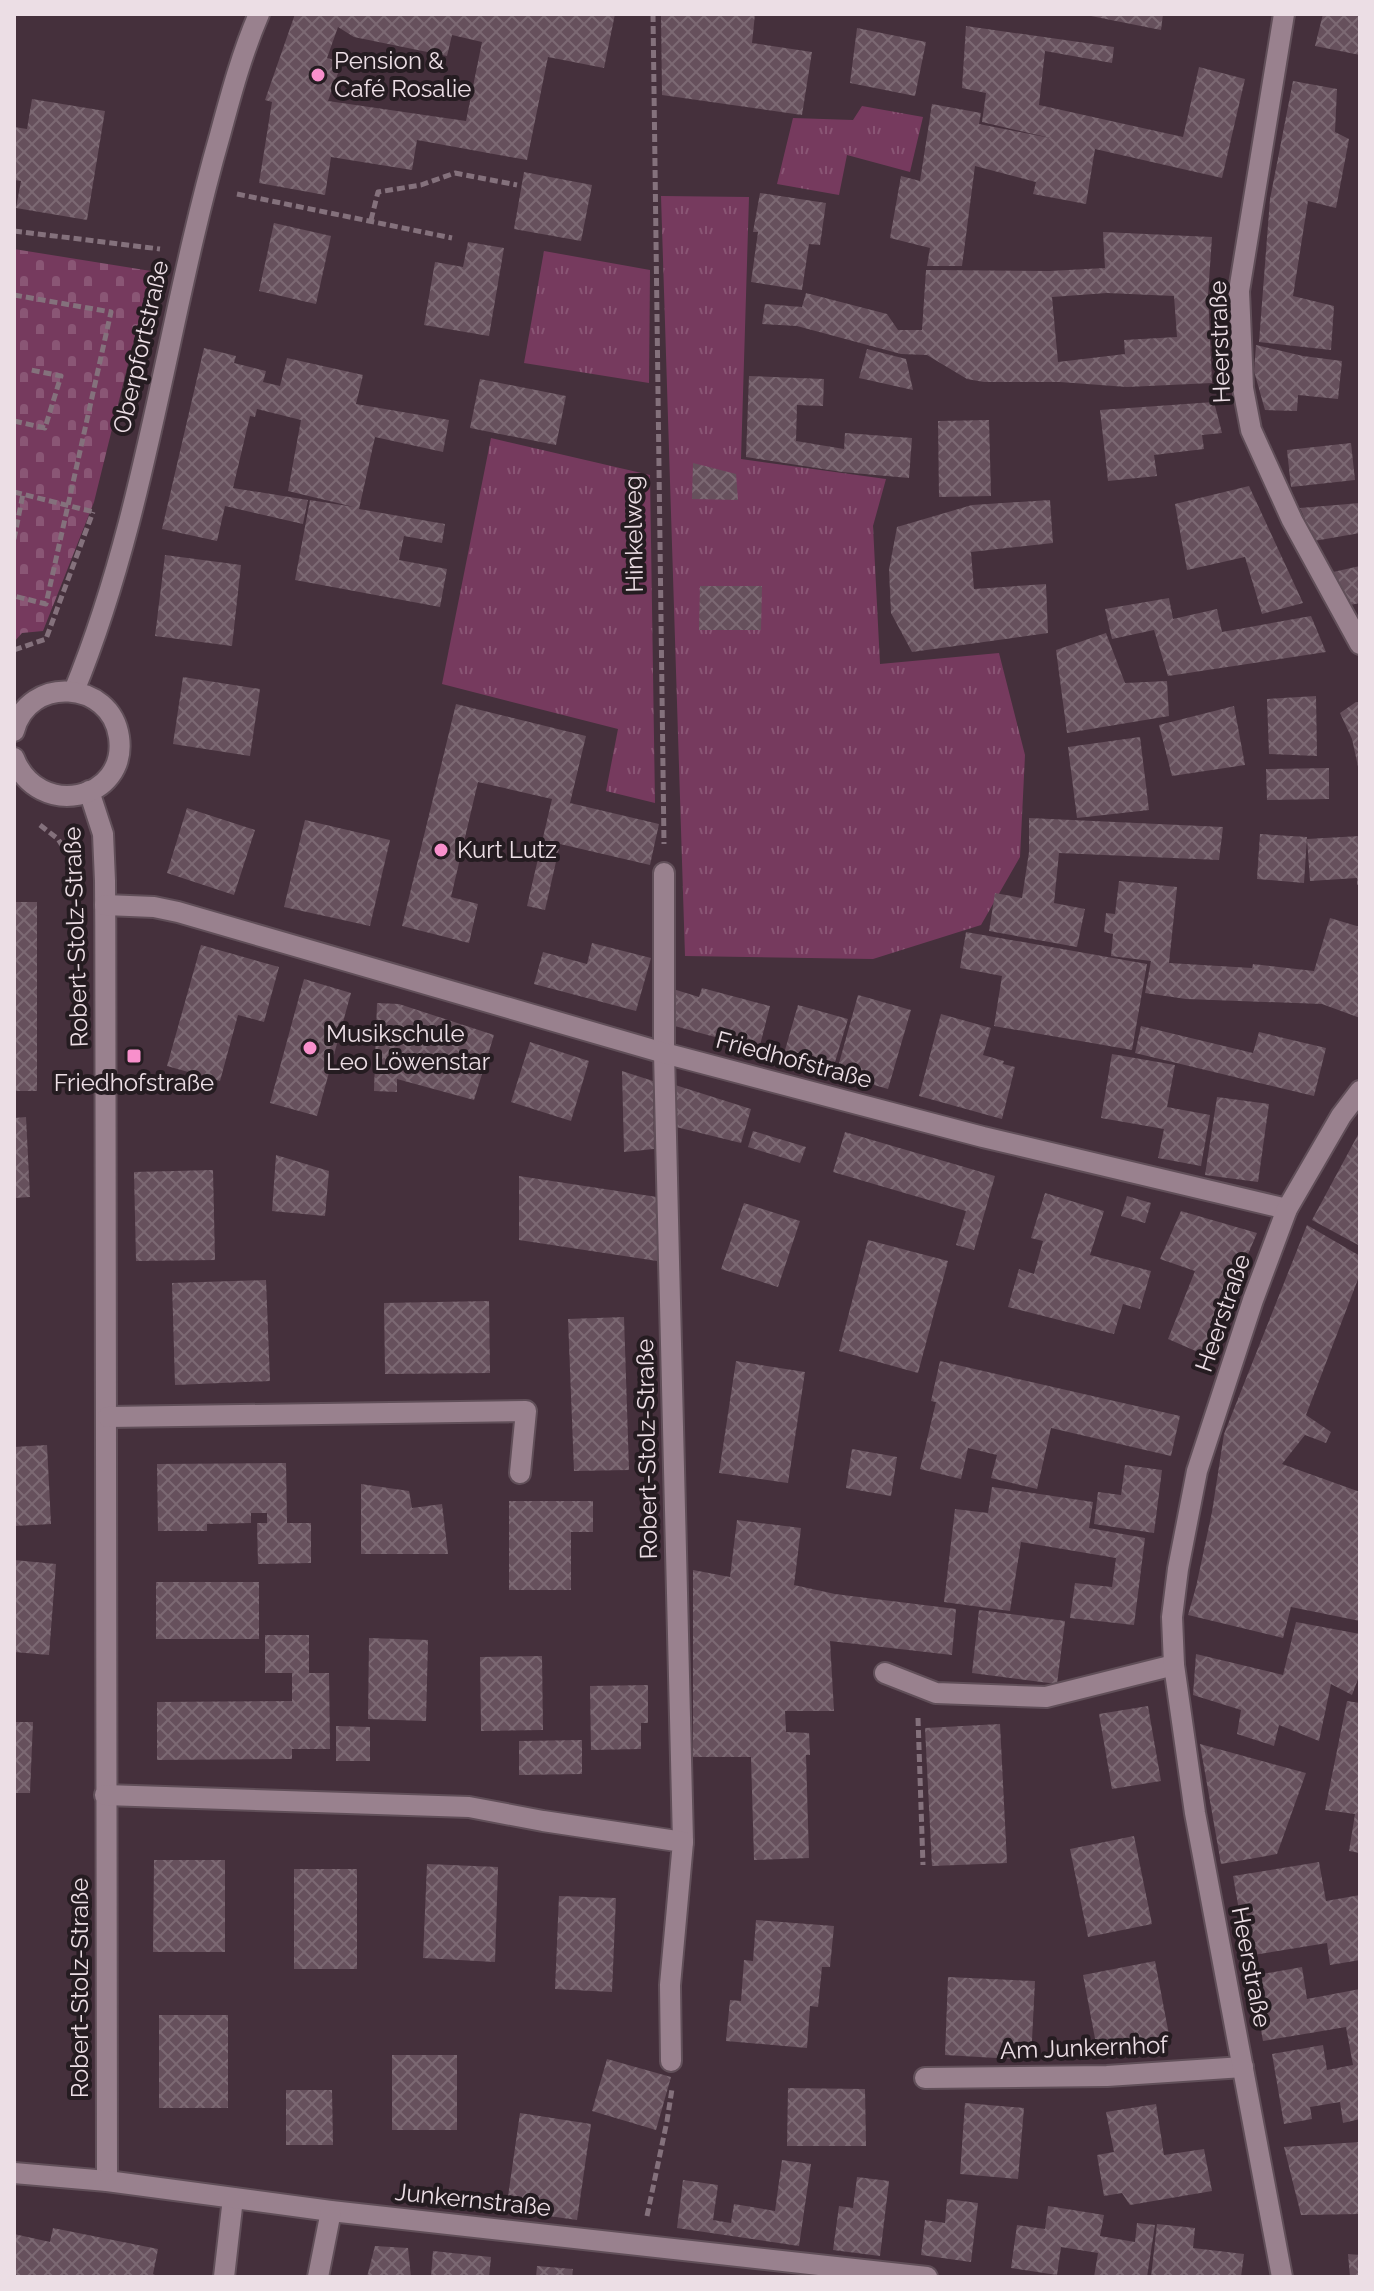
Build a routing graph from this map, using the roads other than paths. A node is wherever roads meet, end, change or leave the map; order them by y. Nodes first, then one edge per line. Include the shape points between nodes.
1 (259, 14) edge
2 (1284, 14) edge
3 (1360, 644) edge
4 (74, 691) junction
5 (14, 731) edge
6 (14, 758) edge
7 (89, 791) junction
8 (664, 873) road end
9 (105, 905) junction
10 (664, 1053) junction
11 (1360, 1091) edge
12 (1287, 1209) junction
13 (108, 1417) junction
14 (520, 1473) dead end
15 (1174, 1665) junction
16 (885, 1673) dead end
17 (105, 1795) junction
18 (683, 1842) junction
19 (671, 2061) road end
20 (1243, 2067) junction
21 (925, 2078) dead end
22 (14, 2173) edge
23 (107, 2181) junction
24 (233, 2198) junction
25 (331, 2211) junction
26 (224, 2277) edge
27 (318, 2277) edge
28 (927, 2277) edge
29 (1282, 2277) edge

1 - 4 street, Oberpfortstraße via 204,188 130,518
2 - 3 street, Heerstraße via 1239,291 1243,388 1251,430 1286,507
4 - 5 street via 37,699 20,715
4 - 7 street via 102,704 119,737 114,767
6 - 7 street via 39,790 58,797
7 - 9 street, Robert-Stolz-Straße via 103,834
8 - 10 street
9 - 10 street, Friedhofstraße via 178,912
9 - 13 street, Robert-Stolz-Straße
10 - 12 street, Friedhofstraße
10 - 18 street, Robert-Stolz-Straße
11 - 12 street, Heerstraße
12 - 15 street, Heerstraße via 1197,1471 1176,1581
13 - 14 street via 526,1411
13 - 17 street, Robert-Stolz-Straße
15 - 16 street via 1046,1697 936,1693
15 - 20 street, Heerstraße via 1195,1813
17 - 18 street via 469,1807
17 - 23 street, Robert-Stolz-Straße
18 - 19 street, Robert-Stolz-Straße via 670,1985
20 - 21 street, Am Junkernhof via 1107,2076
20 - 29 street, Heerstraße
22 - 23 street, Junkernstraße
23 - 24 street, Junkernstraße
24 - 25 street, Junkernstraße
24 - 26 street
25 - 27 street
25 - 28 street, Junkernstraße

